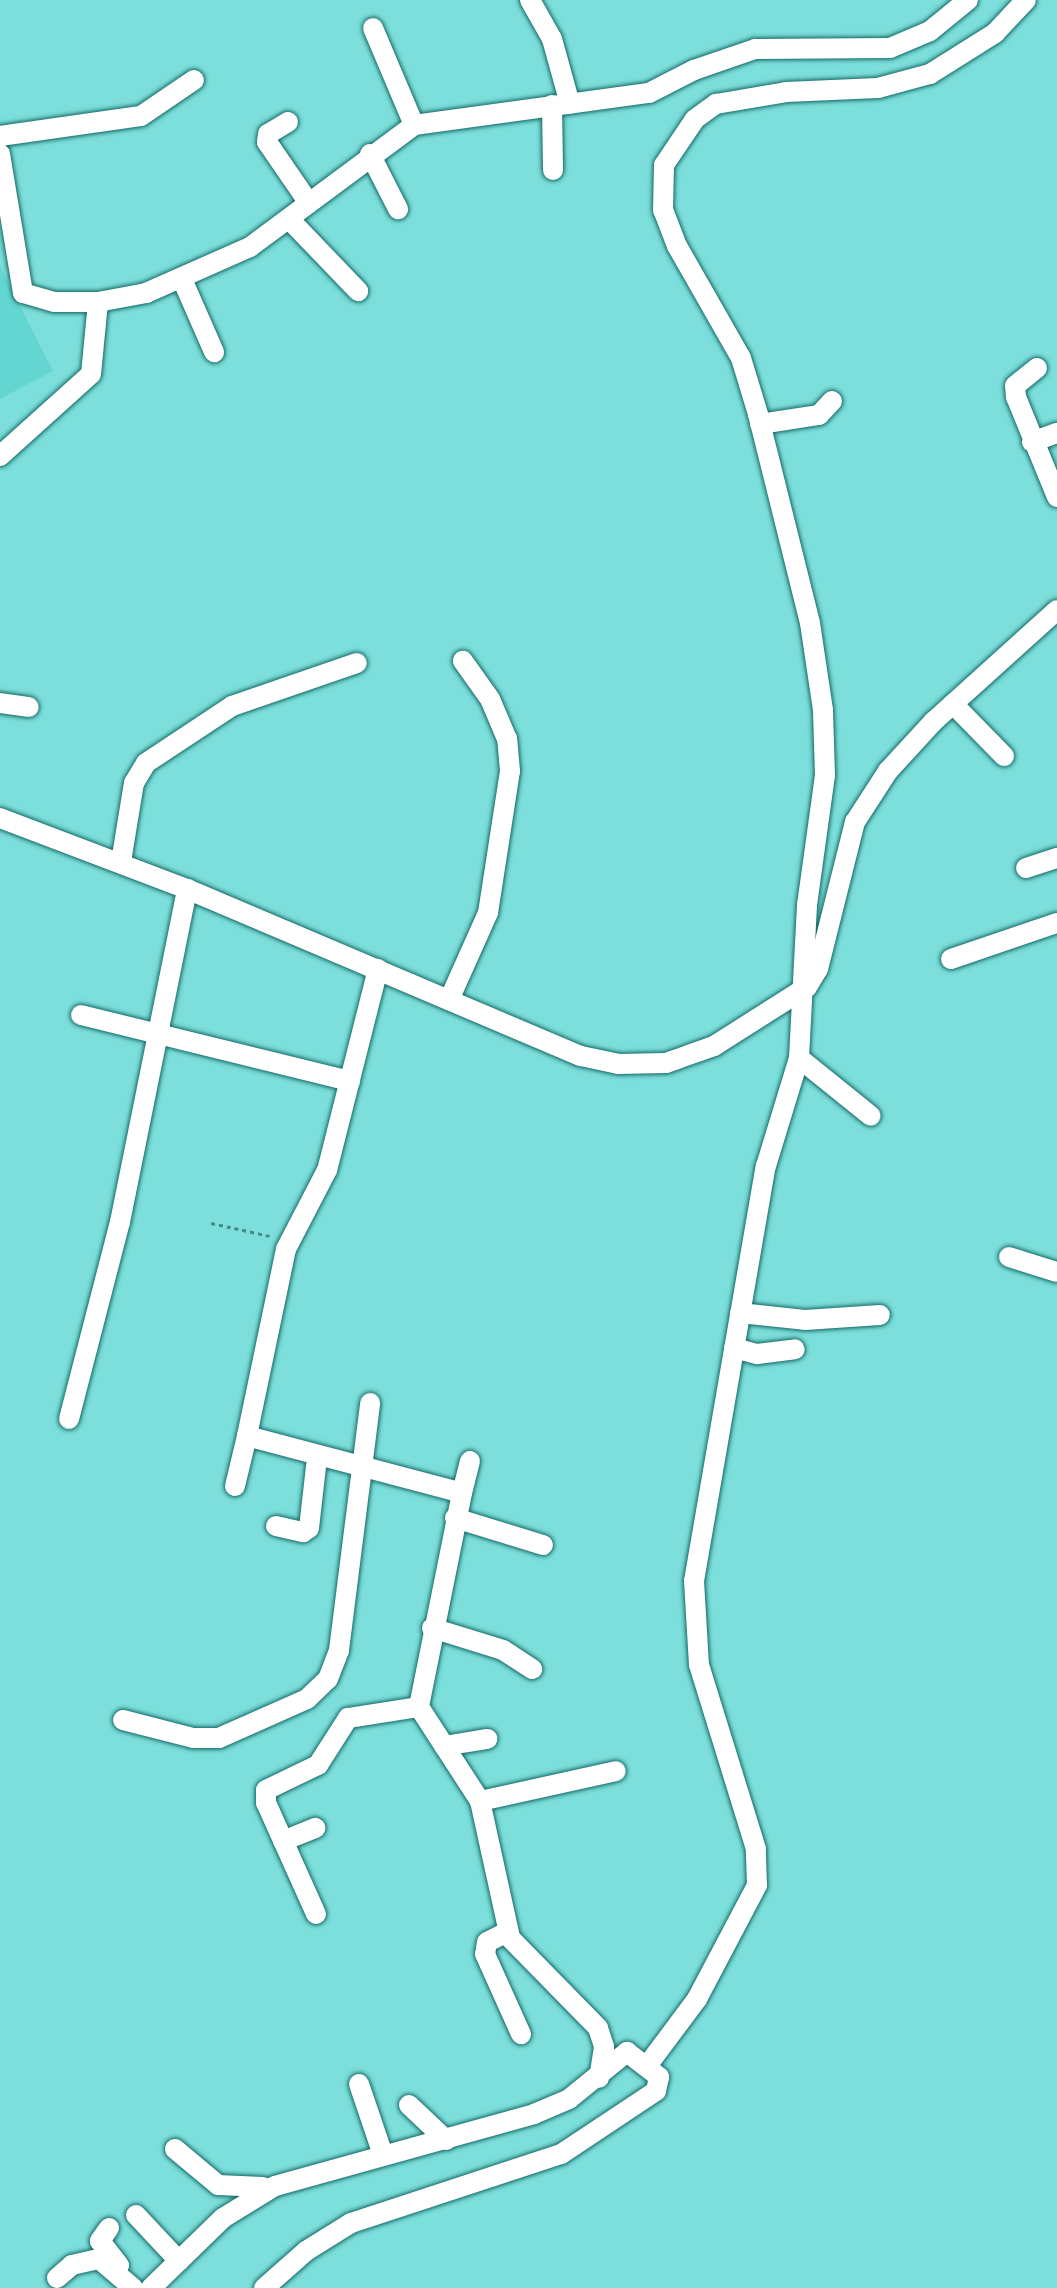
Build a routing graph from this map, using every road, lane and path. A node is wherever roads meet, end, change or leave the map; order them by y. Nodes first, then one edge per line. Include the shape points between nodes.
1 (530, 0) edge
2 (968, 0) edge
3 (1026, 0) edge
4 (373, 28) dead end
5 (194, 80) dead end
6 (561, 104) junction
7 (288, 122) dead end
8 (414, 125) junction
9 (0, 136) edge
10 (0, 154) edge
11 (370, 154) junction
12 (553, 170) dead end
13 (309, 203) junction
14 (398, 209) dead end
15 (289, 219) junction
16 (182, 279) junction
17 (358, 291) dead end
18 (98, 302) junction
19 (214, 352) dead end
20 (1037, 368) dead end
21 (832, 401) dead end
22 (760, 424) junction
23 (1057, 433) edge
24 (1032, 442) junction
25 (0, 456) edge
26 (1057, 497) edge
27 (1057, 610) edge
28 (463, 661) dead end
29 (357, 663) dead end
30 (0, 703) edge
31 (953, 704) junction
32 (29, 707) dead end
33 (1004, 756) dead end
34 (0, 818) edge
35 (1057, 858) edge
36 (121, 862) junction
37 (1026, 868) dead end
38 (187, 889) junction
39 (1057, 923) edge
40 (951, 959) dead end
41 (378, 969) junction
42 (799, 995) junction
43 (449, 1000) junction
44 (81, 1015) dead end
45 (156, 1033) junction
46 (799, 1058) junction
47 (350, 1081) junction
48 (871, 1116) dead end
49 (211, 1223) dead end
50 (290, 1240) junction
51 (1009, 1257) dead end
52 (1057, 1272) edge
53 (740, 1313) junction
54 (880, 1315) dead end
55 (734, 1348) junction
56 (795, 1349) dead end
57 (370, 1403) dead end
58 (69, 1419) dead end
59 (247, 1436) junction
60 (317, 1458) junction
61 (470, 1461) dead end
62 (361, 1471) junction
63 (235, 1486) dead end
64 (462, 1493) junction
65 (455, 1518) junction
66 (276, 1526) dead end
67 (543, 1545) dead end
68 (432, 1628) junction
69 (532, 1669) dead end
70 (419, 1707) junction
71 (123, 1720) dead end
72 (487, 1739) dead end
73 (444, 1746) junction
74 (616, 1771) dead end
75 (480, 1801) junction
76 (316, 1828) dead end
77 (283, 1841) junction
78 (316, 1914) dead end
79 (507, 1932) junction
80 (521, 2034) dead end
81 (640, 2061) junction
82 (599, 2078) junction
83 (359, 2084) dead end
84 (409, 2105) dead end
85 (446, 2140) junction
86 (175, 2149) dead end
87 (383, 2155) junction
88 (275, 2186) junction
89 (136, 2215) dead end
90 (109, 2228) dead end
91 (179, 2261) junction
92 (57, 2278) dead end
93 (133, 2288) edge
94 (141, 2288) edge
95 (151, 2288) edge
96 (264, 2288) edge

1 - 6 street via 552,39
2 - 6 street via 930,31 890,48 755,49 649,93
3 - 22 street via 995,33 930,74 878,88 786,92 716,104 677,140 664,165 663,210 677,246 741,358
4 - 8 street
5 - 9 street via 141,116
6 - 8 street
6 - 12 street
7 - 13 street via 268,134 267,142
8 - 11 street
10 - 18 street via 23,293 55,302
11 - 13 street
11 - 14 street
13 - 15 street
15 - 16 street via 250,247
15 - 17 street
16 - 18 street
16 - 19 street
18 - 25 street via 91,374
20 - 24 street via 1015,386
21 - 22 street via 819,415
22 - 42 street via 810,623 823,710 825,775
23 - 24 street
24 - 26 street
27 - 31 street
28 - 43 street via 501,726 510,771 488,913
29 - 36 street via 244,701 146,763 134,783
30 - 32 street
31 - 33 street
31 - 42 street via 888,771 855,822 818,969
34 - 36 street
35 - 37 street
36 - 38 street
38 - 41 street
38 - 45 street
39 - 40 street
41 - 43 street
41 - 47 street
42 - 43 street via 697,1054 637,1065 581,1056
42 - 46 street
44 - 45 street
45 - 47 street
45 - 58 street via 120,1222
46 - 48 street
46 - 53 street via 766,1166
47 - 50 street via 327,1170
49 - 50 path
50 - 59 street
51 - 52 street
53 - 54 street via 805,1320
53 - 55 street
55 - 56 street via 757,1354
55 - 81 street via 697,1552 693,1608 705,1692 759,1867 757,1885 697,1999
57 - 62 street
59 - 60 street
59 - 63 street
60 - 62 street
60 - 66 street via 309,1528 303,1532
61 - 64 street
62 - 64 street
62 - 71 street via 337,1659 319,1690 245,1730 219,1738 193,1738
64 - 65 street
65 - 67 street
65 - 68 street
68 - 69 street via 503,1650
68 - 70 street
70 - 73 street
70 - 77 street via 354,1715 339,1728 318,1765 269,1786 266,1803
72 - 73 street
73 - 75 street
74 - 75 street
75 - 79 street
76 - 77 street
77 - 78 street
79 - 80 street via 487,1942 485,1954
79 - 82 street via 598,2028 604,2047
81 - 82 street
81 - 96 street via 659,2077 659,2088 598,2133 561,2154 351,2223 306,2251
82 - 85 street via 551,2107
83 - 87 street
84 - 85 street
85 - 87 street
86 - 88 street via 218,2185
87 - 88 street
88 - 91 street via 232,2211
89 - 91 street
90 - 94 street via 101,2236 103,2247
91 - 95 street
92 - 93 street via 72,2265 99,2259

